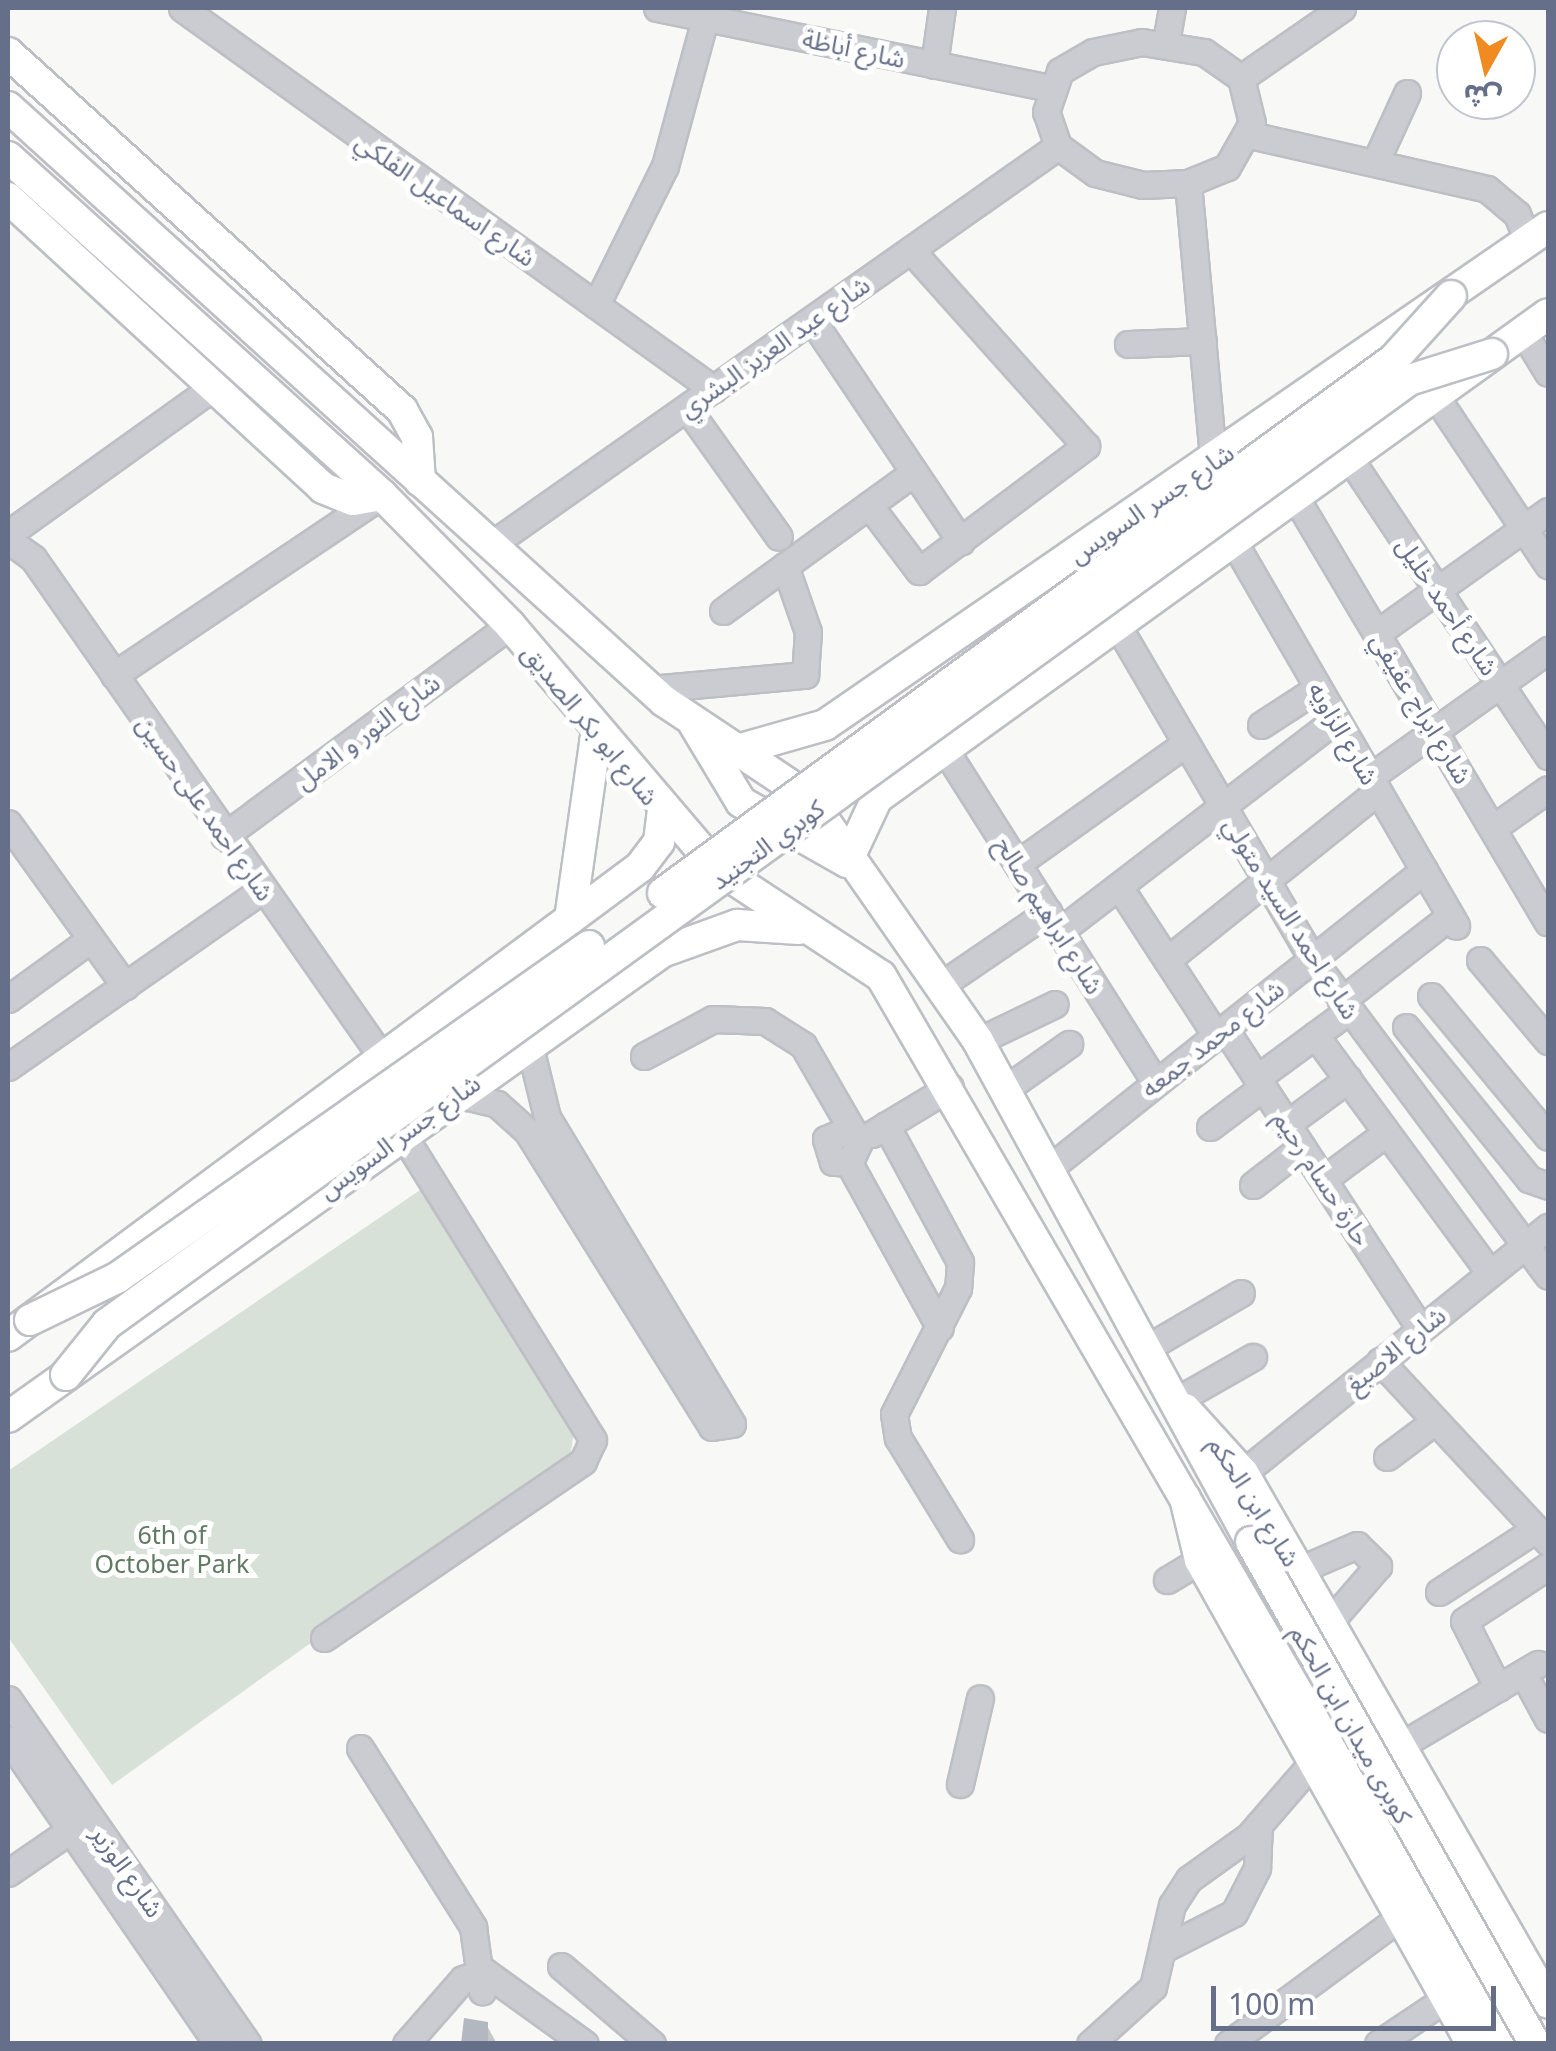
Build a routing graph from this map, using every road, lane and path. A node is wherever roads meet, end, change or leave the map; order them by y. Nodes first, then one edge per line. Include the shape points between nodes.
1 (182, 8) edge
2 (657, 8) edge
3 (942, 8) edge
4 (1172, 8) edge
5 (1342, 8) edge
6 (708, 12) edge
7 (1166, 42) junction
8 (8, 53) edge
9 (934, 64) junction
10 (1241, 78) junction
11 (1050, 88) junction
12 (1406, 93) dead end
13 (8, 107) edge
14 (1250, 134) junction
15 (1058, 146) junction
16 (8, 156) edge
17 (1375, 163) junction
18 (1188, 182) junction
19 (8, 198) edge
20 (1538, 235) edge
21 (911, 250) junction
22 (1452, 296) junction
23 (596, 305) junction
24 (1548, 314) edge
25 (812, 320) junction
26 (1522, 332) junction
27 (1202, 341) junction
28 (1128, 344) dead end
29 (1492, 354) junction
30 (1548, 373) edge
31 (212, 388) junction
32 (714, 389) junction
33 (1434, 394) junction
34 (687, 408) junction
35 (1348, 456) junction
36 (1214, 460) junction
37 (409, 470) junction
38 (914, 472) junction
39 (382, 495) junction
40 (1294, 495) junction
41 (8, 501) edge
42 (869, 505) junction
43 (1548, 510) edge
44 (1524, 528) junction
45 (13, 532) edge
46 (779, 538) dead end
47 (1232, 539) junction
48 (962, 542) junction
49 (491, 545) junction
50 (1548, 565) edge
51 (785, 566) junction
52 (1438, 590) junction
53 (723, 610) dead end
54 (1116, 622) junction
55 (510, 624) junction
56 (1376, 633) junction
57 (1548, 650) edge
58 (927, 656) junction
59 (114, 676) junction
60 (1500, 684) junction
61 (1318, 688) junction
62 (650, 689) junction
63 (1336, 719) junction
64 (980, 722) junction
65 (694, 724) junction
66 (1261, 725) dead end
67 (597, 730) junction
68 (1435, 730) junction
69 (1186, 743) junction
70 (944, 748) junction
71 (740, 749) junction
72 (1548, 756) edge
73 (1374, 784) junction
74 (1548, 789) edge
75 (1223, 807) junction
76 (663, 811) junction
77 (8, 823) edge
78 (1493, 828) junction
79 (224, 836) junction
80 (847, 862) junction
81 (1018, 864) junction
82 (1424, 870) junction
83 (1266, 880) junction
84 (1120, 888) junction
85 (262, 890) junction
86 (1054, 921) junction
87 (1548, 922) edge
88 (558, 928) junction
89 (816, 932) junction
90 (91, 939) junction
91 (1312, 959) junction
92 (1167, 960) junction
93 (1480, 960) dead end
94 (941, 985) junction
95 (124, 986) junction
96 (1432, 996) dead end
97 (592, 997) junction
98 (8, 999) edge
99 (1056, 1004) dead end
100 (1345, 1006) junction
101 (1406, 1028) dead end
102 (1220, 1032) junction
103 (1315, 1035) junction
104 (978, 1041) junction
105 (1548, 1041) edge
106 (529, 1043) junction
107 (1069, 1044) dead end
108 (381, 1056) junction
109 (644, 1056) dead end
110 (8, 1068) edge
111 (1348, 1079) junction
112 (1156, 1082) junction
113 (950, 1087) junction
114 (1264, 1088) junction
115 (1004, 1090) junction
116 (457, 1094) junction
117 (1286, 1124) junction
118 (886, 1125) junction
119 (1216, 1133) dead end
120 (1386, 1133) junction
121 (402, 1134) junction
122 (1548, 1137) edge
123 (852, 1145) junction
124 (1302, 1147) junction
125 (1047, 1170) junction
126 (1324, 1179) junction
127 (1253, 1184) dead end
128 (1548, 1186) edge
129 (1548, 1227) edge
130 (603, 1228) junction
131 (1524, 1248) junction
132 (1489, 1272) junction
133 (1548, 1276) edge
134 (1241, 1292) dead end
135 (19, 1328) edge
136 (940, 1328) junction
137 (1420, 1328) junction
138 (675, 1342) dead end
139 (1145, 1349) junction
140 (1253, 1357) dead end
141 (1380, 1361) junction
142 (66, 1374) junction
143 (1174, 1402) junction
144 (8, 1416) edge
145 (1435, 1421) junction
146 (1387, 1457) dead end
147 (1243, 1473) junction
148 (1542, 1535) edge
149 (960, 1538) dead end
150 (1225, 1552) junction
151 (1548, 1566) edge
152 (1299, 1570) junction
153 (1167, 1580) dead end
154 (1439, 1592) dead end
155 (1328, 1624) junction
156 (324, 1638) dead end
157 (1498, 1688) junction
158 (980, 1698) dead end
159 (8, 1699) edge
160 (1548, 1719) edge
161 (8, 1739) edge
162 (1398, 1747) junction
163 (360, 1748) dead end
164 (1313, 1762) junction
165 (960, 1784) dead end
166 (1259, 1826) junction
167 (72, 1829) junction
168 (8, 1873) edge
169 (1400, 1917) junction
170 (1165, 1948) junction
171 (562, 1966) dead end
172 (484, 1982) junction
173 (1445, 1999) junction
174 (1548, 2002) edge
175 (246, 2043) edge
176 (218, 2044) edge
177 (406, 2044) edge
178 (428, 2044) edge
179 (558, 2044) edge
180 (585, 2044) edge
181 (652, 2044) edge
182 (1090, 2044) edge
183 (1228, 2044) edge
184 (1378, 2044) edge
185 (1472, 2044) edge
186 (1502, 2044) edge
187 (1533, 2044) edge

1 - 23 street, شارع اسماعيل الفلكي
2 - 6 street, شارع أباظة
3 - 9 street
4 - 7 street
5 - 10 street
6 - 9 street, شارع أباظة
6 - 23 street via 664,166
7 - 10 street via 1218,58
7 - 11 street via 1092,52 1068,64
8 - 37 main road via 402,410 417,437
9 - 11 street, شارع أباظة
10 - 14 street
11 - 15 street
12 - 17 street
13 - 37 main road, شارع ابو بكر الصديق
14 - 17 street
14 - 18 street via 1227,167
15 - 18 street via 1114,180
15 - 21 street, شارع عبد العزيز البشري
16 - 39 main road, شارع ابو بكر الصديق
17 - 20 street via 1487,189
18 - 27 street
19 - 31 main road
20 - 22 main road, شارع جسر السويس
21 - 25 street, شارع عبد العزيز البشري
21 - 48 street via 1086,442 1082,455
22 - 36 main road, شارع جسر السويس
22 - 135 main road, كوبري التجنيد, bridge via 1394,359 565,964 117,1278
23 - 32 street, شارع اسماعيل الفلكي
24 - 26 main road
25 - 32 street, شارع عبد العزيز البشري
25 - 38 street
26 - 29 main road
26 - 30 street
27 - 28 street
27 - 36 street
29 - 33 main road
29 - 142 main road, كوبري التجنيد, bridge via 1409,380 107,1324
31 - 39 main road via 331,494
31 - 45 street
32 - 34 street, شارع عبد العزيز البشري
33 - 35 main road
33 - 44 street
34 - 46 street
34 - 49 street, شارع عبد العزيز البشري
35 - 40 main road
35 - 52 street, شارع أحمد خليل
36 - 58 main road, شارع جسر السويس
37 - 49 main road, شارع ابو بكر الصديق
38 - 42 street
38 - 48 street
39 - 55 main road, شارع ابو بكر الصديق
39 - 59 street
40 - 47 main road
40 - 56 street, شارع ابراج عفيفي
41 - 45 street, شارع احمد على حسين
42 - 48 street via 913,571
42 - 51 street
43 - 44 street
44 - 50 street
44 - 52 street
45 - 59 street, شارع احمد على حسين
47 - 54 main road
47 - 61 street, شارع الزاويه
49 - 62 main road, شارع ابو بكر الصديق
51 - 53 street
51 - 62 street via 808,632 805,675
52 - 56 street
52 - 60 street, شارع أحمد خليل
54 - 64 main road
54 - 69 street, شارع احمد السيد متولي
55 - 67 main road, شارع ابو بكر الصديق
55 - 79 street, شارع النور و الامل
56 - 68 street, شارع ابراج عفيفي
57 - 60 street
58 - 64 main road via 922,686 937,712
58 - 71 main road, شارع جسر السويس via 810,734
59 - 79 street, شارع احمد على حسين
60 - 68 street
60 - 72 street, شارع أحمد خليل
61 - 63 street, شارع الزاويه
61 - 66 street
62 - 65 main road, شارع ابو بكر الصديق
63 - 73 street, شارع الزاويه
63 - 75 street
64 - 70 main road
65 - 71 main road, شارع ابو بكر الصديق
65 - 80 main road via 741,802
67 - 76 main road, شارع ابو بكر الصديق
67 - 88 main road
68 - 73 street
68 - 78 street, شارع ابراج عفيفي
69 - 75 street, شارع احمد السيد متولي
69 - 81 street
70 - 80 main road via 877,798
70 - 81 street, شارع ابراهيم صالح
71 - 80 main road, شارع ابو بكر الصديق via 808,797
73 - 82 street, شارع الزاويه
73 - 83 street
74 - 78 street
75 - 83 street, شارع احمد السيد متولي
75 - 84 street
76 - 88 main road via 651,856
76 - 89 main road, شارع ابو بكر الصديق via 733,880
77 - 90 street
78 - 87 street, شارع ابراج عفيفي
79 - 85 street, شارع احمد على حسين
80 - 94 main road, شارع ابن الحكم
81 - 86 street, شارع ابراهيم صالح
82 - 91 street, شارع محمد جمعه
82 - 100 street, شارع الزاويه via 1453,921
83 - 91 street, شارع احمد السيد متولي
83 - 92 street
84 - 86 street
84 - 92 street, حارة حسام رحيم
85 - 95 street
85 - 108 street, شارع احمد على حسين
86 - 94 street
86 - 112 street, شارع ابراهيم صالح
88 - 97 main road via 583,956
88 - 108 main road
89 - 97 main road, شارع جسر السويس via 777,925 698,934
89 - 113 main road, شارع ابن الحكم via 881,976
90 - 95 street
90 - 98 street
91 - 100 street, شارع احمد السيد متولي
91 - 102 street, شارع محمد جمعه
92 - 102 street, حارة حسام رحيم
93 - 105 street
94 - 104 main road, شارع ابن الحكم
95 - 110 street
96 - 122 street
97 - 106 main road, شارع جسر السويس
99 - 104 street
100 - 103 street
100 - 131 street, شارع احمد السيد متولي
101 - 128 street via 1529,1179
102 - 112 street, شارع محمد جمعه
102 - 114 street, حارة حسام رحيم
103 - 111 street
103 - 114 street
104 - 115 main road, شارع ابن الحكم
106 - 116 main road, شارع جسر السويس
106 - 130 street via 538,1100
107 - 115 street
108 - 135 main road
109 - 123 street via 713,1020 765,1021 802,1045
111 - 117 street
111 - 120 street
112 - 125 street, شارع محمد جمعه
113 - 118 street
113 - 150 main road, شارع ابن الحكم
114 - 117 street, حارة حسام رحيم
114 - 119 street
115 - 125 main road, شارع ابن الحكم
116 - 121 main road, شارع جسر السويس
116 - 130 street via 514,1116
117 - 124 street, حارة حسام رحيم
118 - 123 street
118 - 136 street via 960,1262
120 - 126 street
120 - 132 street
121 - 142 main road, شارع جسر السويس
121 - 156 street via 593,1440 583,1461
123 - 136 street
124 - 126 street, حارة حسام رحيم
124 - 127 street
125 - 139 main road, شارع ابن الحكم
126 - 137 street, حارة حسام رحيم
129 - 131 street, شارع الاصبغ
130 - 138 street
131 - 132 street, شارع الاصبغ
131 - 133 street, شارع احمد السيد متولي
132 - 137 street, شارع الاصبغ
134 - 139 street
136 - 149 street via 894,1414 898,1438
137 - 141 street, شارع الاصبغ
139 - 143 main road, شارع ابن الحكم
140 - 143 street
141 - 145 street
141 - 147 street, شارع الاصبغ
142 - 144 main road, شارع جسر السويس
143 - 147 main road, شارع ابن الحكم via 1211,1430
143 - 150 main road, كوبرى ميدان ابن الحكم
145 - 146 street
145 - 148 street
147 - 152 main road, شارع ابن الحكم
148 - 154 street
150 - 153 street
150 - 164 main road, شارع ابن الحكم
150 - 186 main road, كوبرى ميدان ابن الحكم
150 - 187 main road, كوبرى ميدان ابن الحكم, bridge
151 - 157 street via 1464,1620
152 - 155 main road, شارع ابن الحكم
152 - 155 street via 1317,1570 1357,1545 1378,1566 1375,1580
155 - 162 main road, شارع ابن الحكم
157 - 160 street via 1531,1669
157 - 162 street
158 - 165 street
159 - 175 street, شارع الوزير
161 - 167 street, شارع الوزير
162 - 174 main road, شارع ابن الحكم
163 - 172 street via 473,1927
164 - 166 street
164 - 169 main road, شارع ابن الحكم
166 - 170 street via 1189,1879 1172,1906
166 - 170 street via 1257,1868 1234,1913
167 - 168 street
167 - 176 street, شارع الوزير
169 - 173 main road, شارع ابن الحكم
169 - 183 street
170 - 182 street via 1146,1995
171 - 181 street
172 - 177 street via 463,1980
172 - 178 street
172 - 179 street
172 - 180 street
173 - 184 street
173 - 185 main road, شارع ابن الحكم
174 - 187 main road

